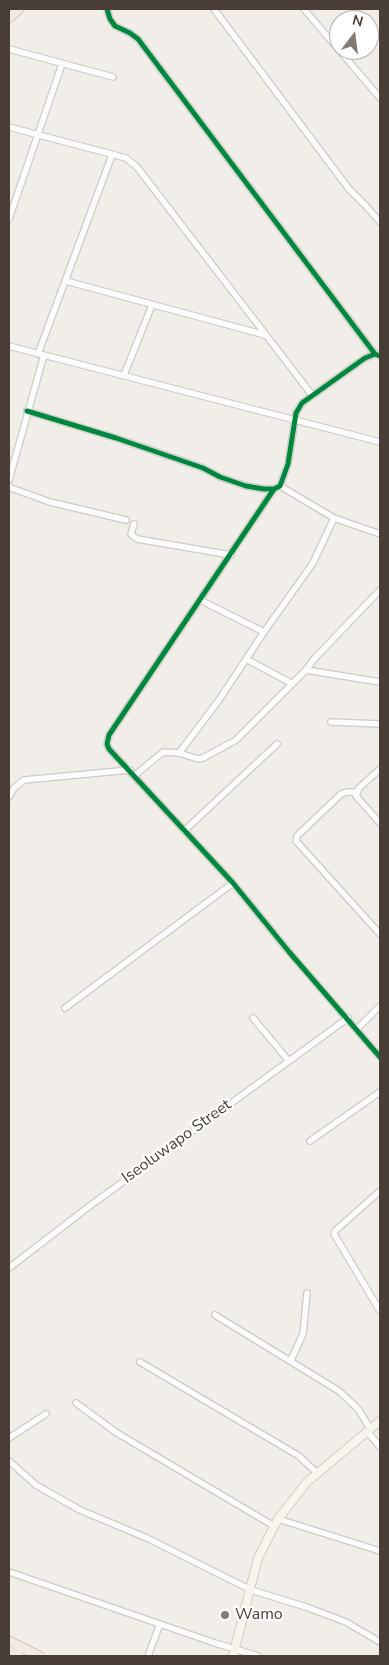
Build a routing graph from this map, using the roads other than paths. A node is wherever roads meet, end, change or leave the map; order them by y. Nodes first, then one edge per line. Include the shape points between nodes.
1 (19, 9) edge
2 (107, 9) edge
3 (214, 9) edge
4 (304, 9) edge
5 (9, 18) edge
6 (329, 38) edge
7 (9, 49) edge
8 (348, 60) edge
9 (62, 64) junction
10 (113, 77) dead end
11 (380, 98) edge
12 (9, 127) edge
13 (38, 135) junction
14 (112, 154) junction
15 (9, 219) edge
16 (380, 222) edge
17 (66, 281) junction
18 (152, 305) junction
19 (265, 335) junction
20 (9, 346) edge
21 (41, 355) junction
22 (378, 355) edge
23 (124, 375) junction
24 (312, 395) junction
25 (27, 411) junction
26 (295, 420) junction
27 (380, 442) edge
28 (9, 480) edge
29 (9, 486) edge
30 (277, 487) junction
31 (334, 518) junction
32 (126, 520) dead end
33 (134, 524) dead end
34 (380, 534) edge
35 (231, 555) junction
36 (380, 590) edge
37 (200, 600) junction
38 (264, 632) junction
39 (246, 659) junction
40 (306, 670) junction
41 (380, 682) edge
42 (291, 683) junction
43 (330, 722) dead end
44 (380, 724) edge
45 (277, 744) dead end
46 (179, 753) junction
47 (380, 769) edge
48 (130, 770) junction
49 (135, 775) junction
50 (356, 792) junction
51 (9, 798) edge
52 (380, 823) edge
53 (184, 831) junction
54 (233, 884) junction
55 (380, 934) edge
56 (380, 1006) edge
57 (65, 1008) dead end
58 (252, 1018) dead end
59 (348, 1018) junction
60 (356, 1029) junction
61 (380, 1057) edge
62 (288, 1060) junction
63 (380, 1092) edge
64 (310, 1141) dead end
65 (380, 1191) edge
66 (9, 1268) edge
67 (307, 1293) dead end
68 (380, 1311) edge
69 (215, 1315) dead end
70 (291, 1360) junction
71 (140, 1362) dead end
72 (76, 1403) dead end
73 (46, 1414) dead end
74 (380, 1421) edge
75 (369, 1429) junction
76 (9, 1438) edge
77 (380, 1447) edge
78 (9, 1461) edge
79 (317, 1473) junction
80 (276, 1522) junction
81 (380, 1551) edge
82 (9, 1572) edge
83 (251, 1590) junction
84 (160, 1624) junction
85 (9, 1641) edge
86 (380, 1642) edge
87 (9, 1652) edge
88 (234, 1653) edge
89 (19, 1656) edge
90 (38, 1656) edge
91 (148, 1656) edge
92 (258, 1656) edge

1 - 5 main road
2 - 22 street via 116,26 138,39
3 - 16 street via 349,189
4 - 6 street
7 - 9 street
8 - 11 street
9 - 10 street
9 - 13 street
12 - 13 street
13 - 14 street
13 - 15 street
14 - 17 street
14 - 19 street via 126,158 137,167
17 - 18 street
17 - 21 street
18 - 19 street
18 - 23 street
19 - 24 street
20 - 21 street
21 - 23 street
21 - 25 street
22 - 24 street via 365,358
23 - 26 street
24 - 26 street via 302,403
25 - 28 street
25 - 30 street via 116,438 246,486
26 - 27 street
26 - 30 street via 288,464
29 - 32 street via 50,502
30 - 31 street
30 - 35 street
31 - 34 street
31 - 38 street via 313,563
33 - 35 street via 131,534 137,539
35 - 37 street
36 - 40 street
37 - 38 street
37 - 48 street via 109,735 109,749
38 - 39 street
39 - 42 street
39 - 46 street
40 - 41 street
40 - 42 street
42 - 46 street via 236,740 203,758
43 - 44 street
45 - 53 street
46 - 49 street via 163,752
47 - 50 street
48 - 49 street
48 - 51 street via 24,780
49 - 53 street
50 - 52 street
50 - 55 street via 341,794 296,841
53 - 54 street
54 - 57 street
54 - 59 street
56 - 60 street
58 - 62 street
59 - 60 street
59 - 62 street, Iseoluwapo Street
60 - 61 street
62 - 66 street, Iseoluwapo Street
63 - 64 street
65 - 68 street via 334,1234
67 - 70 street via 303,1334
69 - 70 street
70 - 75 street via 349,1399
71 - 79 street via 299,1456
72 - 80 street via 117,1433
73 - 76 street
74 - 75 street
75 - 77 street
75 - 79 street
78 - 83 street via 36,1485 80,1510 155,1542
79 - 80 street
80 - 81 street
80 - 83 street via 258,1558
82 - 84 street
83 - 86 street via 346,1622
83 - 88 street
84 - 88 street
84 - 91 street
85 - 90 main road
87 - 89 main road
88 - 92 street

